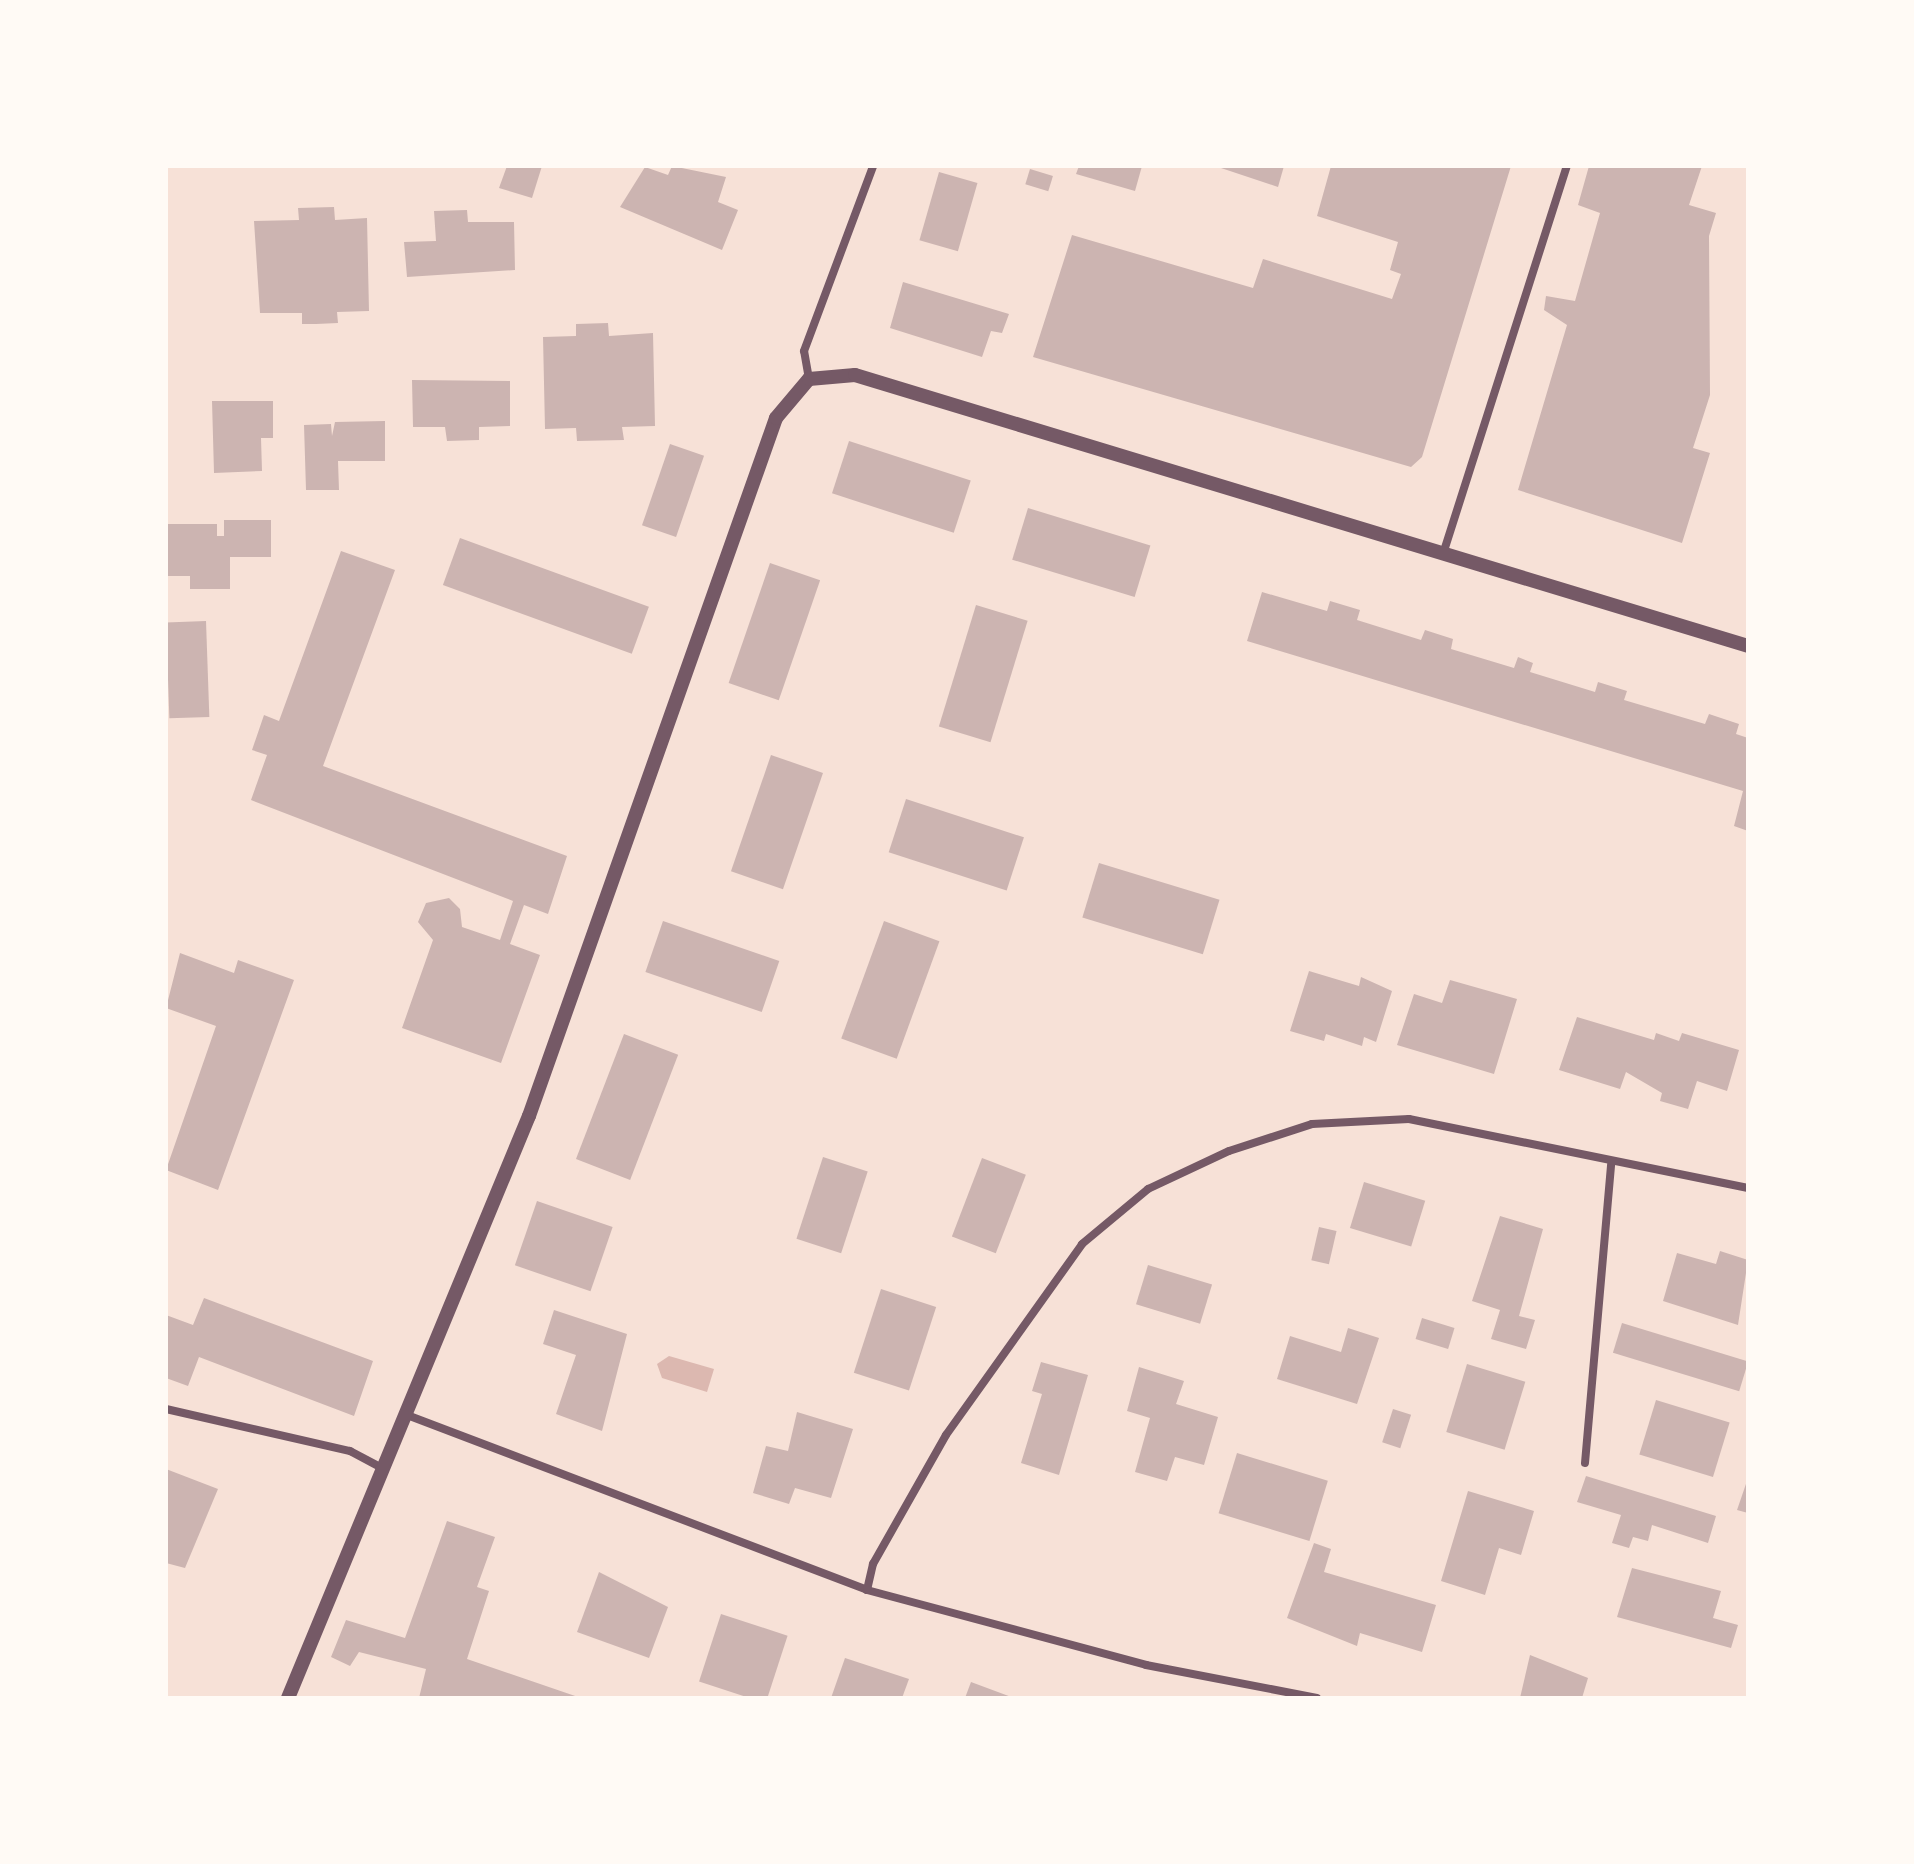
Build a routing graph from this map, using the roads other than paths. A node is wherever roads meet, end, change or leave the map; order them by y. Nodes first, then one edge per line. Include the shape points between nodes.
1 (873, 166) edge
2 (1567, 166) edge
3 (809, 379) junction
4 (1443, 554) junction
5 (1748, 646) edge
6 (1611, 1164) junction
7 (1748, 1188) edge
8 (166, 1409) edge
9 (407, 1415) junction
10 (1585, 1463) dead end
11 (382, 1468) junction
12 (867, 1590) junction
13 (288, 1698) edge
14 (1317, 1698) edge

1 - 3 street via 804,351
2 - 4 street
3 - 4 street via 855,375
3 - 9 street via 776,418 598,930
4 - 5 street
6 - 7 street
6 - 10 street
6 - 12 street via 1565,1146 1409,1119 1312,1124 1148,1189 1082,1244 1037,1304 946,1435 873,1564
8 - 11 street via 350,1451
9 - 11 street
9 - 12 street
11 - 13 street
12 - 14 street via 1146,1665

